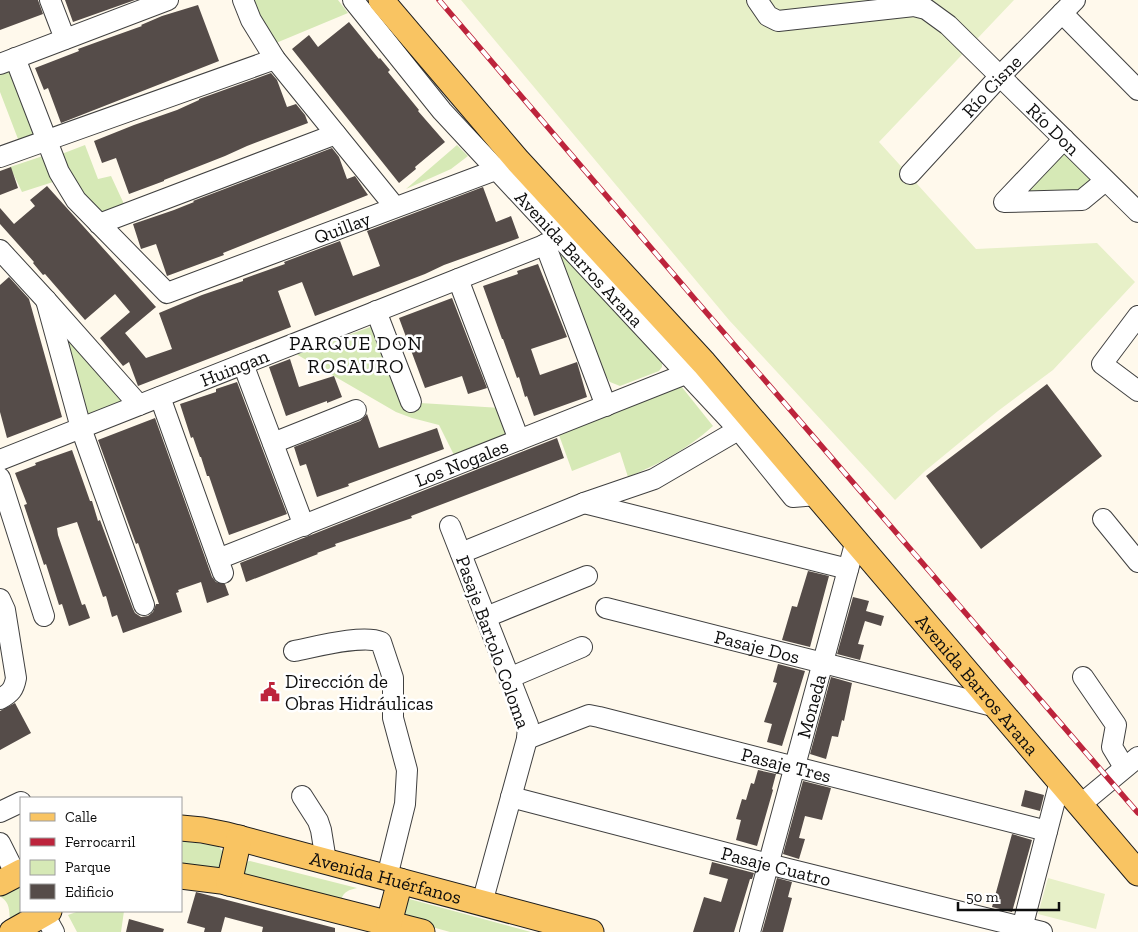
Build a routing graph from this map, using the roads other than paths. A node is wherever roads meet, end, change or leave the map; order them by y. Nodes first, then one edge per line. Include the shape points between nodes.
1 (50, 0) edge
2 (168, 0) edge
3 (243, 0) edge
4 (353, 0) edge
5 (382, 0) edge
6 (757, 0) edge
7 (142, 5) edge
8 (1068, 6) edge
9 (65, 39) junction
10 (275, 59) junction
11 (8, 61) edge
12 (1000, 76) junction
13 (1138, 90) edge
14 (336, 134) junction
15 (1064, 139) junction
16 (47, 140) junction
17 (0, 157) edge
18 (507, 165) junction
19 (910, 174) dead end
20 (1105, 181) junction
21 (396, 207) junction
22 (1138, 212) edge
23 (99, 224) junction
24 (563, 237) junction
25 (0, 250) edge
26 (458, 279) junction
27 (46, 300) junction
28 (376, 311) junction
29 (1138, 316) edge
30 (243, 364) junction
31 (696, 368) junction
32 (1138, 391) edge
33 (160, 397) junction
34 (411, 402) dead end
35 (139, 405) junction
36 (606, 406) junction
37 (356, 410) dead end
38 (746, 425) junction
39 (81, 428) junction
40 (520, 440) junction
41 (273, 442) junction
42 (0, 460) edge
43 (0, 478) edge
44 (584, 503) junction
45 (1103, 519) dead end
46 (304, 526) junction
47 (450, 526) dead end
48 (856, 540) junction
49 (461, 553) junction
50 (1138, 562) edge
51 (848, 569) junction
52 (588, 576) dead end
53 (0, 599) edge
54 (144, 605) dead end
55 (606, 608) dead end
56 (44, 616) dead end
57 (486, 617) junction
58 (582, 647) dead end
59 (294, 651) dead end
60 (822, 663) junction
61 (1083, 677) dead end
62 (509, 678) junction
63 (0, 699) edge
64 (998, 707) junction
65 (527, 739) junction
66 (1134, 760) edge
67 (795, 767) junction
68 (1060, 781) junction
69 (302, 796) dead end
70 (511, 797) junction
71 (20, 802) edge
72 (1080, 805) junction
73 (0, 812) edge
74 (182, 828) edge
75 (1047, 832) junction
76 (239, 838) junction
77 (0, 843) edge
78 (326, 861) junction
79 (768, 864) junction
80 (1138, 874) edge
81 (12, 876) edge
82 (182, 876) edge
83 (393, 879) junction
84 (229, 883) junction
85 (482, 903) junction
86 (49, 919) edge
87 (388, 928) edge
88 (577, 930) edge
89 (1022, 930) edge
90 (12, 932) edge
91 (422, 932) edge
92 (750, 932) edge
93 (1042, 932) edge

1 - 9 street
2 - 7 street
3 - 10 street via 251,20
4 - 18 street, Avenida Barros Arana via 442,111
5 - 18 main road, Avenida Barros Arana
6 - 12 street, Río Don via 768,16 778,21 914,6 926,9 948,25
7 - 9 street
8 - 12 street, Río Cisne
8 - 13 street
9 - 11 street
10 - 14 street
10 - 16 street
11 - 16 street
12 - 15 street, Río Don
12 - 19 street, Río Cisne
14 - 21 street
14 - 23 street
15 - 20 street, Río Don
15 - 20 street via 1004,202 1082,200
16 - 17 street
16 - 23 street via 59,172 76,200
18 - 21 street, Quillay
18 - 24 main road, Avenida Barros Arana
20 - 22 street, Río Don
21 - 23 street, Quillay via 167,293
24 - 26 street, Huingan
24 - 31 main road, Avenida Barros Arana
24 - 36 street
25 - 27 street
26 - 28 street, Huingan
26 - 40 street
27 - 35 street
27 - 39 street
28 - 30 street, Huingan
28 - 34 street
29 - 32 street via 1102,364
30 - 33 street, Huingan
30 - 41 street
31 - 36 street, Los Nogales
31 - 38 main road, Avenida Barros Arana
33 - 35 street, Huingan
33 - 46 street, Los Nogales via 221,566
35 - 39 street, Huingan
36 - 40 street, Los Nogales
37 - 41 street
38 - 44 street via 654,479
38 - 48 main road, Avenida Barros Arana via 817,495
39 - 42 street, Huingan
39 - 54 street
40 - 46 street, Los Nogales
41 - 46 street
43 - 56 street
44 - 49 street
44 - 51 street
45 - 50 street
47 - 49 street, Pasaje Bartolo Coloma
48 - 51 street, Moneda
48 - 64 main road, Avenida Barros Arana
49 - 57 street, Pasaje Bartolo Coloma
51 - 60 street, Moneda
52 - 57 street
53 - 63 street via 5,610 16,678 14,688
55 - 60 street, Pasaje Dos
57 - 62 street, Pasaje Bartolo Coloma
58 - 62 street
59 - 83 street via 340,642 374,639 381,642 393,678 393,718 407,770
60 - 64 street, Pasaje Dos
60 - 67 street, Moneda
61 - 66 street via 1116,725 1112,747
62 - 65 street, Pasaje Bartolo Coloma via 528,726
64 - 68 main road, Avenida Barros Arana
65 - 67 street, Pasaje Tres via 589,716
65 - 70 street, Pasaje Bartolo Coloma
66 - 72 street
67 - 75 street, Pasaje Tres
67 - 79 street, Moneda
68 - 72 main road, Avenida Barros Arana
68 - 75 street
69 - 78 street via 318,821
70 - 79 street, Pasaje Cuatro
70 - 85 street, Pasaje Bartolo Coloma
71 - 73 street
72 - 80 main road, Avenida Barros Arana
74 - 76 main road, Avenida Huérfanos
75 - 89 street
76 - 78 main road, Avenida Huérfanos
76 - 84 main road
77 - 81 street
78 - 83 main road, Avenida Huérfanos
79 - 89 street, Pasaje Cuatro
79 - 92 street, Moneda
82 - 84 main road
83 - 85 main road, Avenida Huérfanos
83 - 87 main road
84 - 87 main road
85 - 88 main road, Avenida Huérfanos
86 - 90 main road
87 - 91 main road
89 - 93 street, Pasaje Cuatro

